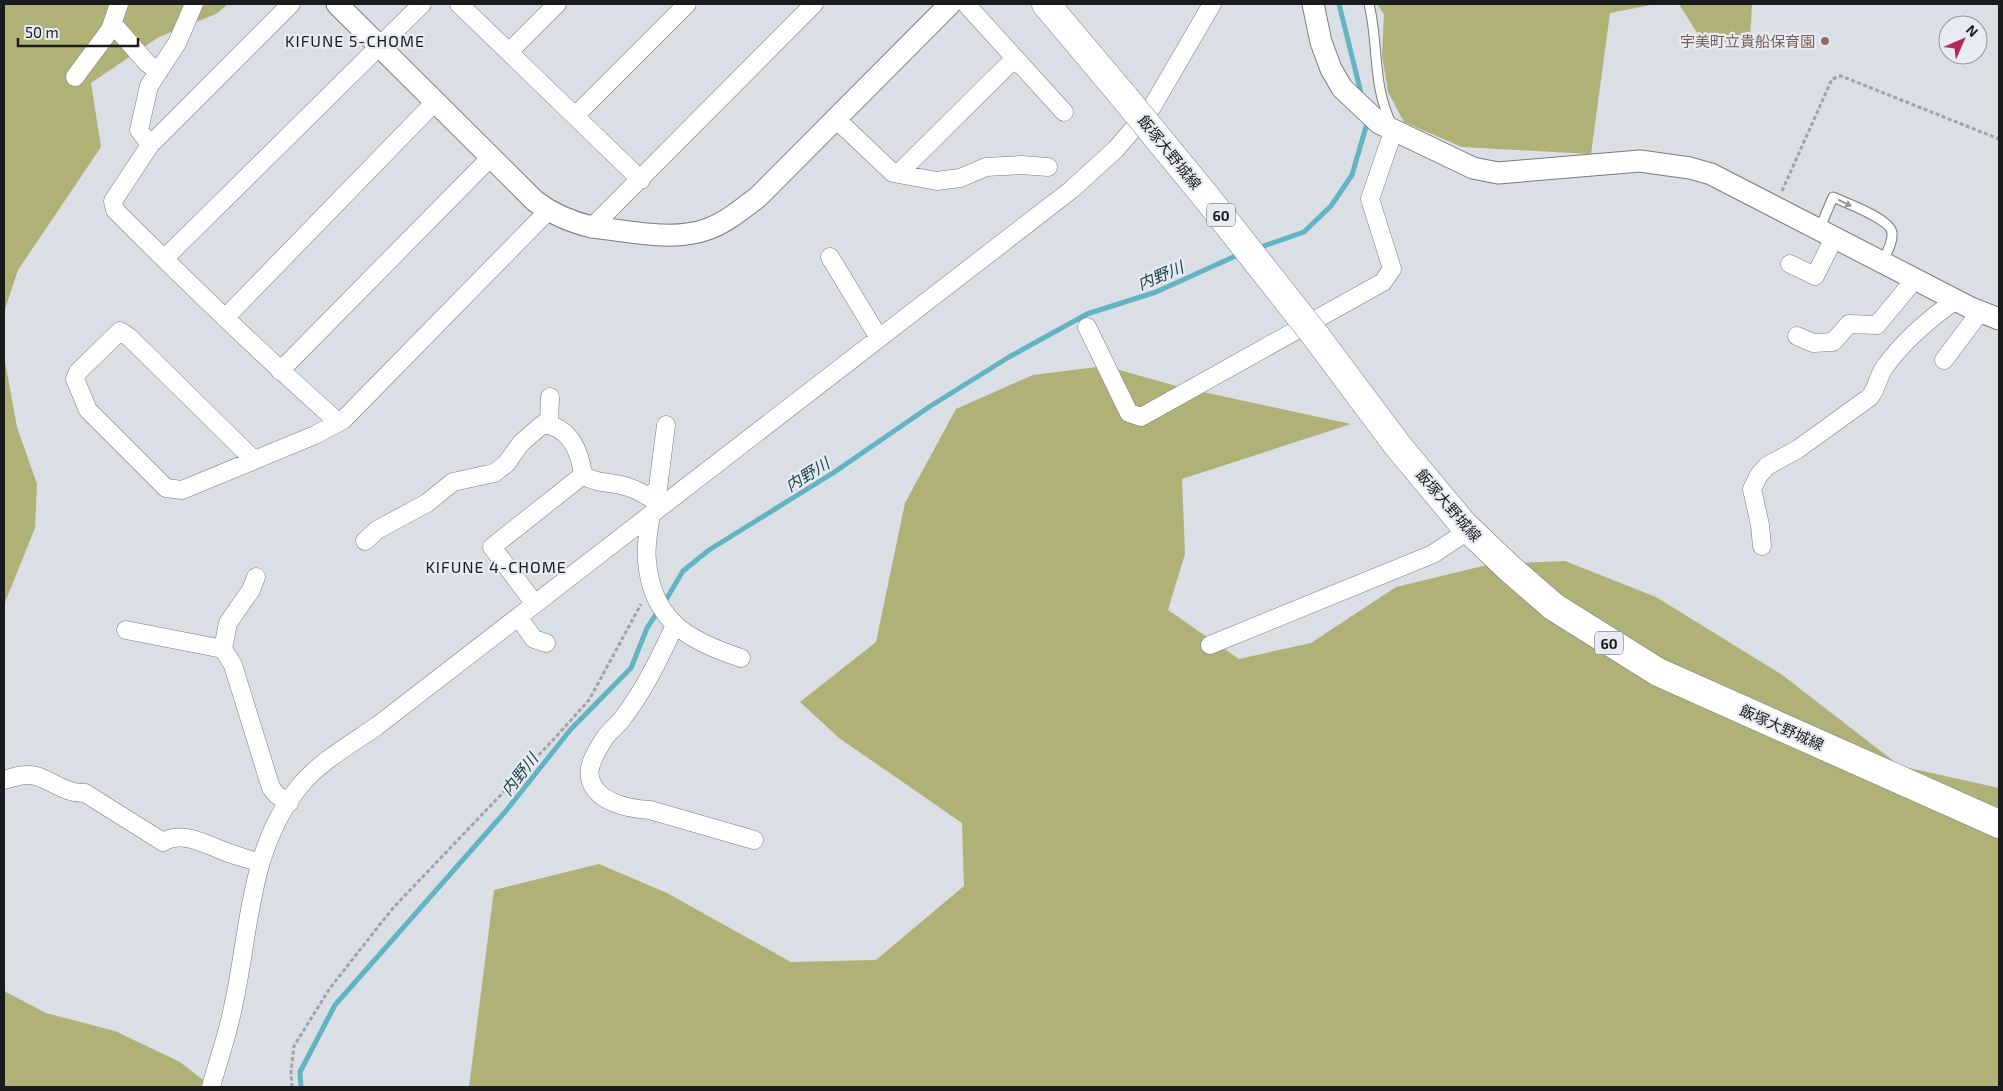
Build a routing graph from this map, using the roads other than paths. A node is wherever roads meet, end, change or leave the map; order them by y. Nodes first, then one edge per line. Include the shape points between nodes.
1 (119, 4) edge
2 (194, 4) edge
3 (291, 4) edge
4 (337, 4) edge
5 (422, 4) edge
6 (459, 4) edge
7 (558, 4) edge
8 (687, 4) edge
9 (814, 4) edge
10 (950, 4) edge
11 (966, 4) edge
12 (1046, 4) edge
13 (1212, 4) edge
14 (1313, 4) edge
15 (1369, 4) edge
16 (112, 24) junction
17 (379, 46) junction
18 (510, 51) junction
19 (1015, 58) junction
20 (159, 71) junction
21 (75, 77) dead end
22 (435, 102) junction
23 (1064, 112) dead end
24 (575, 116) junction
25 (836, 119) junction
26 (1387, 126) junction
27 (150, 145) junction
28 (491, 157) junction
29 (1048, 167) dead end
30 (898, 174) junction
31 (641, 180) junction
32 (548, 211) junction
33 (592, 227) junction
34 (1826, 234) junction
35 (830, 257) dead end
36 (164, 259) junction
37 (1882, 262) junction
38 (1790, 264) dead end
39 (1915, 280) junction
40 (1956, 300) junction
41 (1990, 315) edge
42 (225, 318) junction
43 (1087, 327) dead end
44 (1797, 336) dead end
45 (879, 338) junction
46 (1944, 360) dead end
47 (280, 371) junction
48 (550, 397) dead end
49 (338, 422) junction
50 (549, 425) junction
51 (666, 425) dead end
52 (254, 460) junction
53 (583, 476) junction
54 (654, 505) junction
55 (1469, 530) junction
56 (365, 541) dead end
57 (1762, 546) dead end
58 (256, 577) dead end
59 (535, 604) junction
60 (518, 617) junction
61 (672, 623) junction
62 (126, 630) dead end
63 (546, 643) dead end
64 (1210, 645) dead end
65 (223, 649) junction
66 (741, 658) dead end
67 (4, 780) edge
68 (289, 803) junction
69 (1999, 824) edge
70 (754, 840) dead end
71 (260, 863) junction
72 (210, 1087) edge

1 - 16 street
2 - 20 street via 177,43
3 - 27 street
4 - 17 street
5 - 17 street
6 - 18 street
7 - 18 street
8 - 24 street
9 - 31 street
10 - 25 street
11 - 19 street
12 - 55 main road, 飯塚大野城線 / 60, bridge via 1195,183 1398,446
13 - 45 street via 1152,107 1116,149 1071,190
14 - 26 street via 1330,69 1342,88
15 - 26 lane via 1378,87
16 - 20 street via 147,63
16 - 21 street
17 - 22 street
17 - 36 street
18 - 24 street
19 - 23 street
19 - 30 street
20 - 27 street via 149,86 139,130
22 - 28 street
22 - 42 street
24 - 31 street
25 - 30 street via 893,173
25 - 33 street via 758,198 708,229 677,235
26 - 34 street via 1473,168 1498,174 1640,161 1690,168 1711,174
26 - 43 street via 1370,199 1392,269 1383,282 1141,417 1129,413
27 - 36 street via 113,201 115,210
28 - 32 street
28 - 47 street
29 - 30 street via 986,167 960,178 937,181
31 - 33 street
32 - 33 street
32 - 49 street
34 - 37 street
34 -> 37 lane via 1833,197 1886,223 1892,231 1892,239
34 - 38 street via 1815,276
35 - 45 street
36 - 42 street
37 - 39 street
39 - 40 street
39 - 44 street via 1877,324 1849,324 1833,342 1813,343
40 - 41 street
40 - 57 street via 1917,330 1883,369 1870,396 1758,475 1752,489
41 - 46 street
42 - 47 street
45 - 54 street
47 - 49 street
48 - 50 street
49 - 52 street
50 - 53 street via 554,425 575,444 581,457
50 - 56 street via 543,424 535,429 506,464 494,473 453,482
51 - 54 street
52 - 52 street via 182,490 166,488 88,410 75,379 78,372 120,331
53 - 54 street via 594,483 627,486
53 - 59 street via 492,547
54 - 59 street
54 - 61 street via 646,559 651,586
55 - 64 street via 1433,554
55 - 69 main road, 飯塚大野城線 / 60 via 1554,607 1658,672
58 - 65 street via 228,623
59 - 60 street
60 - 63 street via 534,639
60 - 68 street via 327,762 299,786
61 - 66 street via 708,648
61 - 70 street via 627,712 606,736 593,760 589,777 595,790 632,809 650,810
62 - 65 street
65 - 68 street via 233,665 271,788
67 - 71 street via 18,775 34,775 74,793 85,792 162,842 168,839 199,840
68 - 71 street
71 - 72 street via 233,1008

